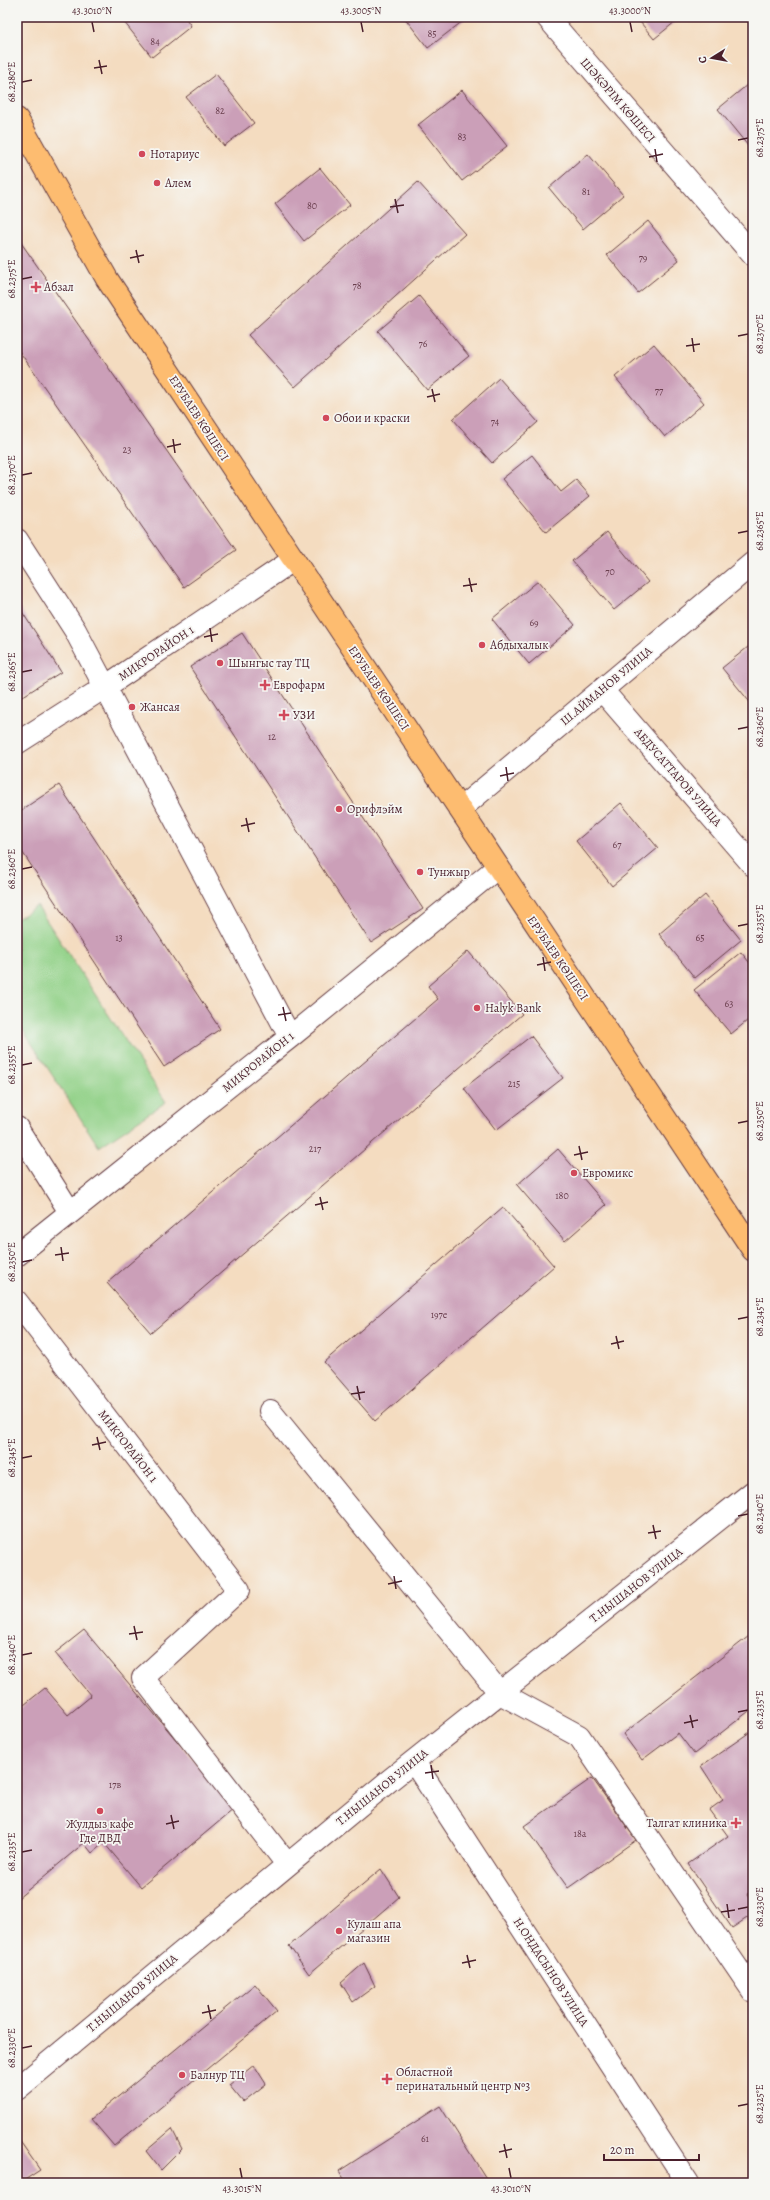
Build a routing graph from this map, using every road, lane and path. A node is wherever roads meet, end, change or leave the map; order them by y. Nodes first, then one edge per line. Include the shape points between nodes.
1 (546, 17) edge
2 (17, 119) edge
3 (753, 255) edge
4 (17, 540) edge
5 (293, 560) junction
6 (753, 563) edge
7 (105, 687) junction
8 (602, 690) junction
9 (17, 743) edge
10 (460, 809) junction
11 (753, 865) edge
12 (498, 867) junction
13 (290, 1037) junction
14 (17, 1128) edge
15 (70, 1212) junction
16 (753, 1250) edge
17 (17, 1255) edge
18 (17, 1302) edge
19 (270, 1411) dead end
20 (753, 1492) edge
21 (500, 1693) junction
22 (414, 1762) junction
23 (287, 1864) junction
24 (753, 1991) edge
25 (17, 2088) edge
26 (688, 2183) edge

1 - 3 street, ШӘКӘРІМ КӨШЕСІ
2 - 5 main road, ЕРУБАЕВ КӨШЕСІ via 107,279
4 - 7 street via 75,630
5 - 7 street, МИКРОРАЙОН 1
5 - 10 main road, ЕРУБАЕВ КӨШЕСІ
6 - 8 street, Ш.АЙМАНОВ УЛИЦА
7 - 9 street, МИКРОРАЙОН 1
7 - 13 street
8 - 10 street, Ш.АЙМАНОВ УЛИЦА
8 - 11 street, АБДУСАТТАРОВ УЛИЦА
10 - 12 main road, ЕРУБАЕВ КӨШЕСІ
12 - 13 street, МИКРОРАЙОН 1
12 - 16 main road, ЕРУБАЕВ КӨШЕСІ
13 - 15 street, МИКРОРАЙОН 1
14 - 15 street
15 - 17 street, МИКРОРАЙОН 1
18 - 23 street, МИКРОРАЙОН 1 via 239,1590 143,1678
19 - 21 street
20 - 21 street, Т.НЫШАНОВ УЛИЦА
21 - 22 street, Т.НЫШАНОВ УЛИЦА
21 - 24 street via 579,1736
22 - 23 street, Т.НЫШАНОВ УЛИЦА
22 - 26 street, Н.ОНДАСЫНОВ УЛИЦА
23 - 25 street, Т.НЫШАНОВ УЛИЦА

